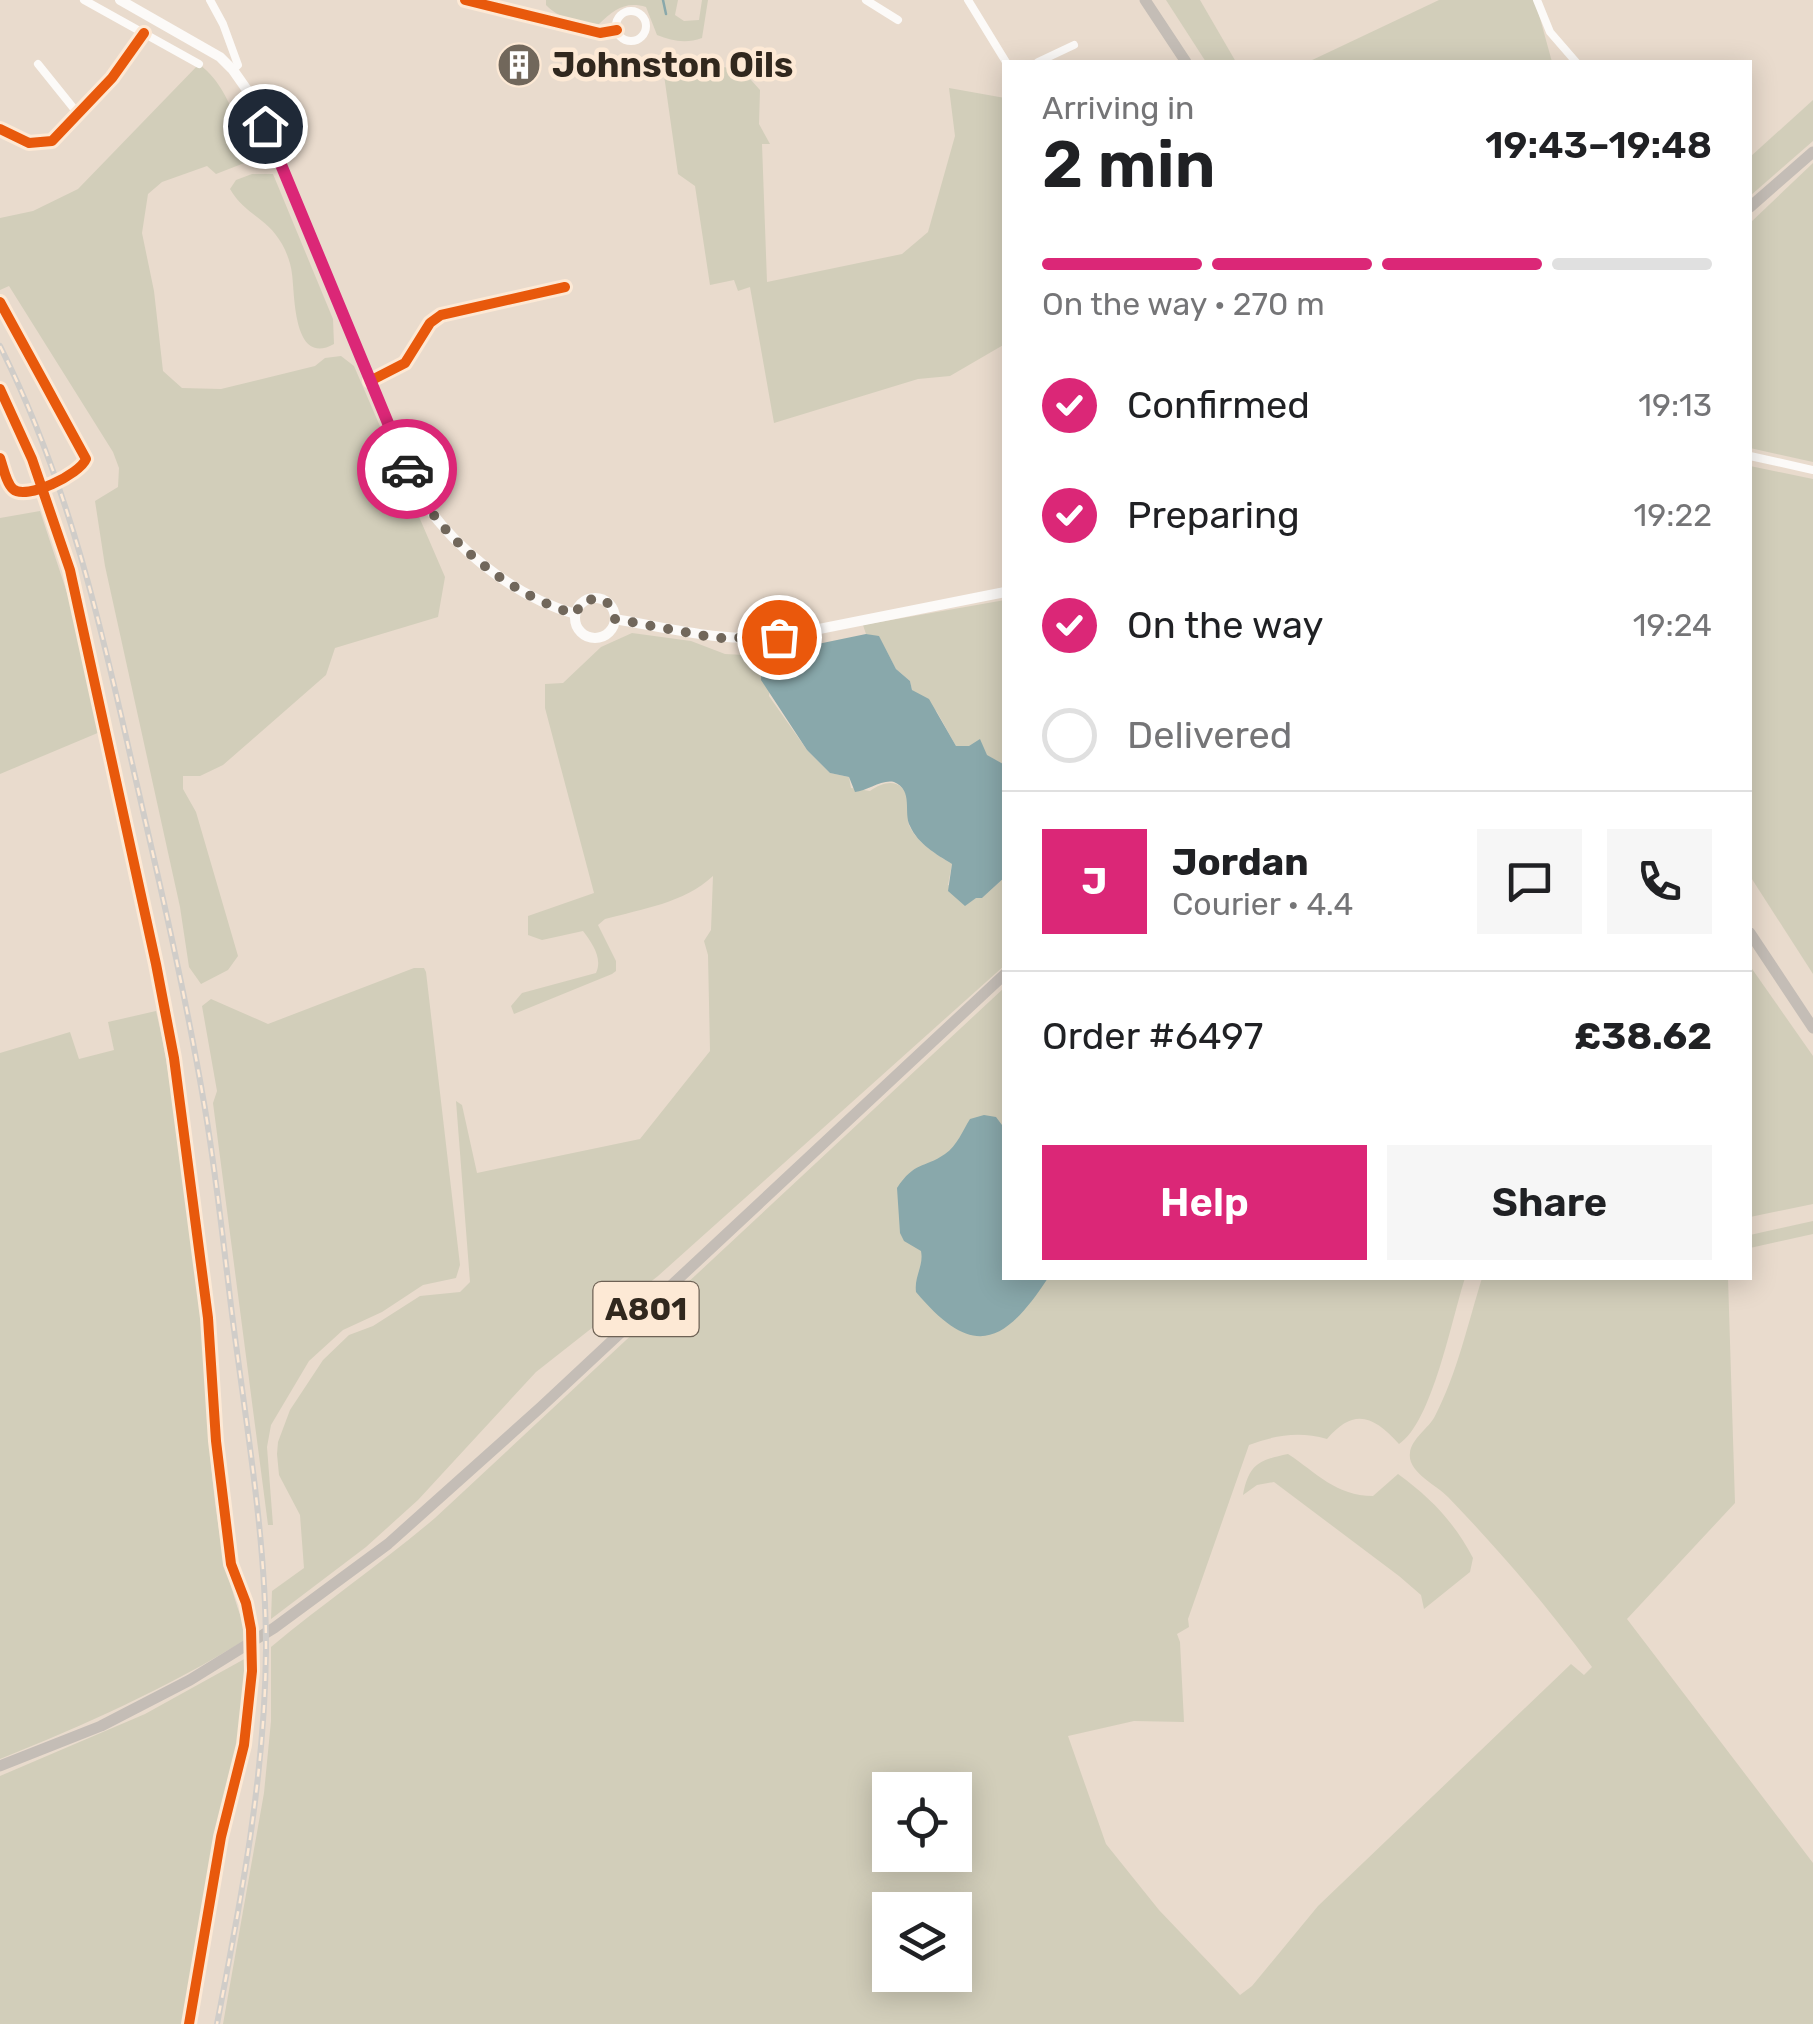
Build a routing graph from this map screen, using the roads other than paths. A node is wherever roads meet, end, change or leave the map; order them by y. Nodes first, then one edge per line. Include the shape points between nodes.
1 (84, 0) edge
2 (120, 0) edge
3 (210, 0) edge
4 (465, 0) edge
5 (866, 0) edge
6 (1145, 0) edge
7 (971, 1) edge
8 (1539, 1) edge
9 (898, 20) dead end
10 (617, 30) junction
11 (144, 33) junction
12 (1074, 45) dead end
13 (1005, 60) edge
14 (1042, 60) edge
15 (1185, 60) edge
16 (1574, 60) edge
17 (38, 64) dead end
18 (198, 64) dead end
19 (234, 70) junction
20 (78, 116) junction
21 (0, 129) edge
22 (1813, 152) edge
23 (1752, 205) edge
24 (565, 287) dead end
25 (370, 380) junction
26 (1752, 456) edge
27 (1813, 470) edge
28 (1002, 593) edge
29 (575, 614) junction
30 (615, 619) junction
31 (1752, 936) edge
32 (1002, 977) edge
33 (1813, 1028) edge
34 (0, 1766) edge

1 - 11 street
2 - 19 main road
3 - 19 street via 238,66
4 - 10 street via 600,33
5 - 9 street
6 - 15 main road
7 - 13 street
8 - 16 street via 1550,32
10 - 10 street via 625,12 646,20 635,40
11 - 18 street
11 - 20 street
12 - 14 street
17 - 20 street
19 - 25 main road via 252,97
20 - 21 street via 61,135 40,144
22 - 23 main road
24 - 25 street via 441,314 405,363
25 - 29 main road via 415,488 440,525 529,596
26 - 27 street
28 - 30 main road via 744,640
29 - 30 main road via 583,601 600,598
29 - 30 main road via 579,630 590,638 604,636
31 - 33 main road
32 - 34 main road, A801 via 402,1532 274,1628 190,1680 101,1726

